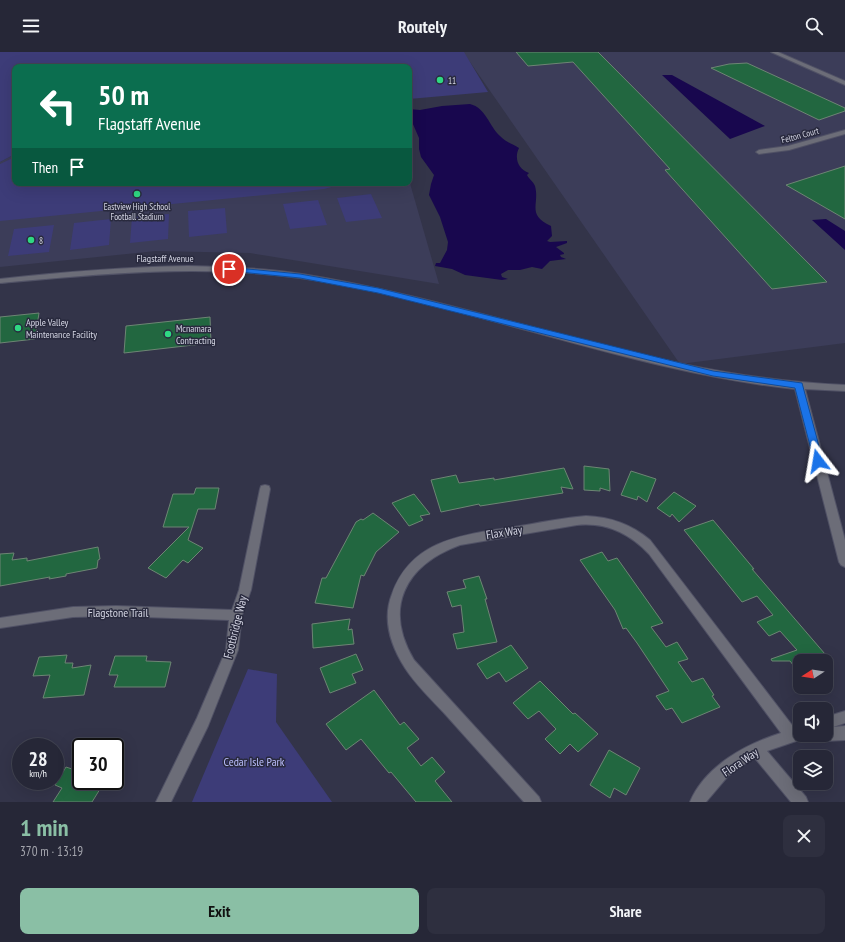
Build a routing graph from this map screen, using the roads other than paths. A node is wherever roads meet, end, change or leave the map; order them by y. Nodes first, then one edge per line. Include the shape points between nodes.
1 (774, 52) edge
2 (845, 83) edge
3 (845, 132) edge
4 (759, 152) dead end
5 (0, 281) edge
6 (799, 385) junction
7 (845, 388) edge
8 (265, 489) dead end
9 (845, 562) edge
10 (236, 615) junction
11 (0, 623) edge
12 (845, 716) edge
13 (833, 721) edge
14 (793, 731) edge
15 (845, 733) edge
16 (833, 734) edge
17 (793, 736) edge
18 (756, 749) junction
19 (163, 802) edge
20 (534, 802) edge
21 (697, 802) edge
22 (801, 802) edge

1 - 2 street
3 - 4 street, Felton Court via 789,148
5 - 6 street, Flagstaff Avenue via 131,270 229,269 300,276 378,291 713,373
6 - 7 street, Flagstaff Avenue
6 - 9 street
8 - 10 street, Footbridge Way via 245,590
10 - 11 street, Flagstone Trail via 73,612
10 - 19 street, Footbridge Way via 232,650 203,721
12 - 13 street
14 - 20 street, Flax Way via 639,536 607,522 586,520 457,540 427,554 404,578 393,608 394,630 402,651 415,672
15 - 16 street
17 - 18 street, Flora Way
18 - 21 street, Flora Way via 725,770 706,788
18 - 22 street, Flora Way

